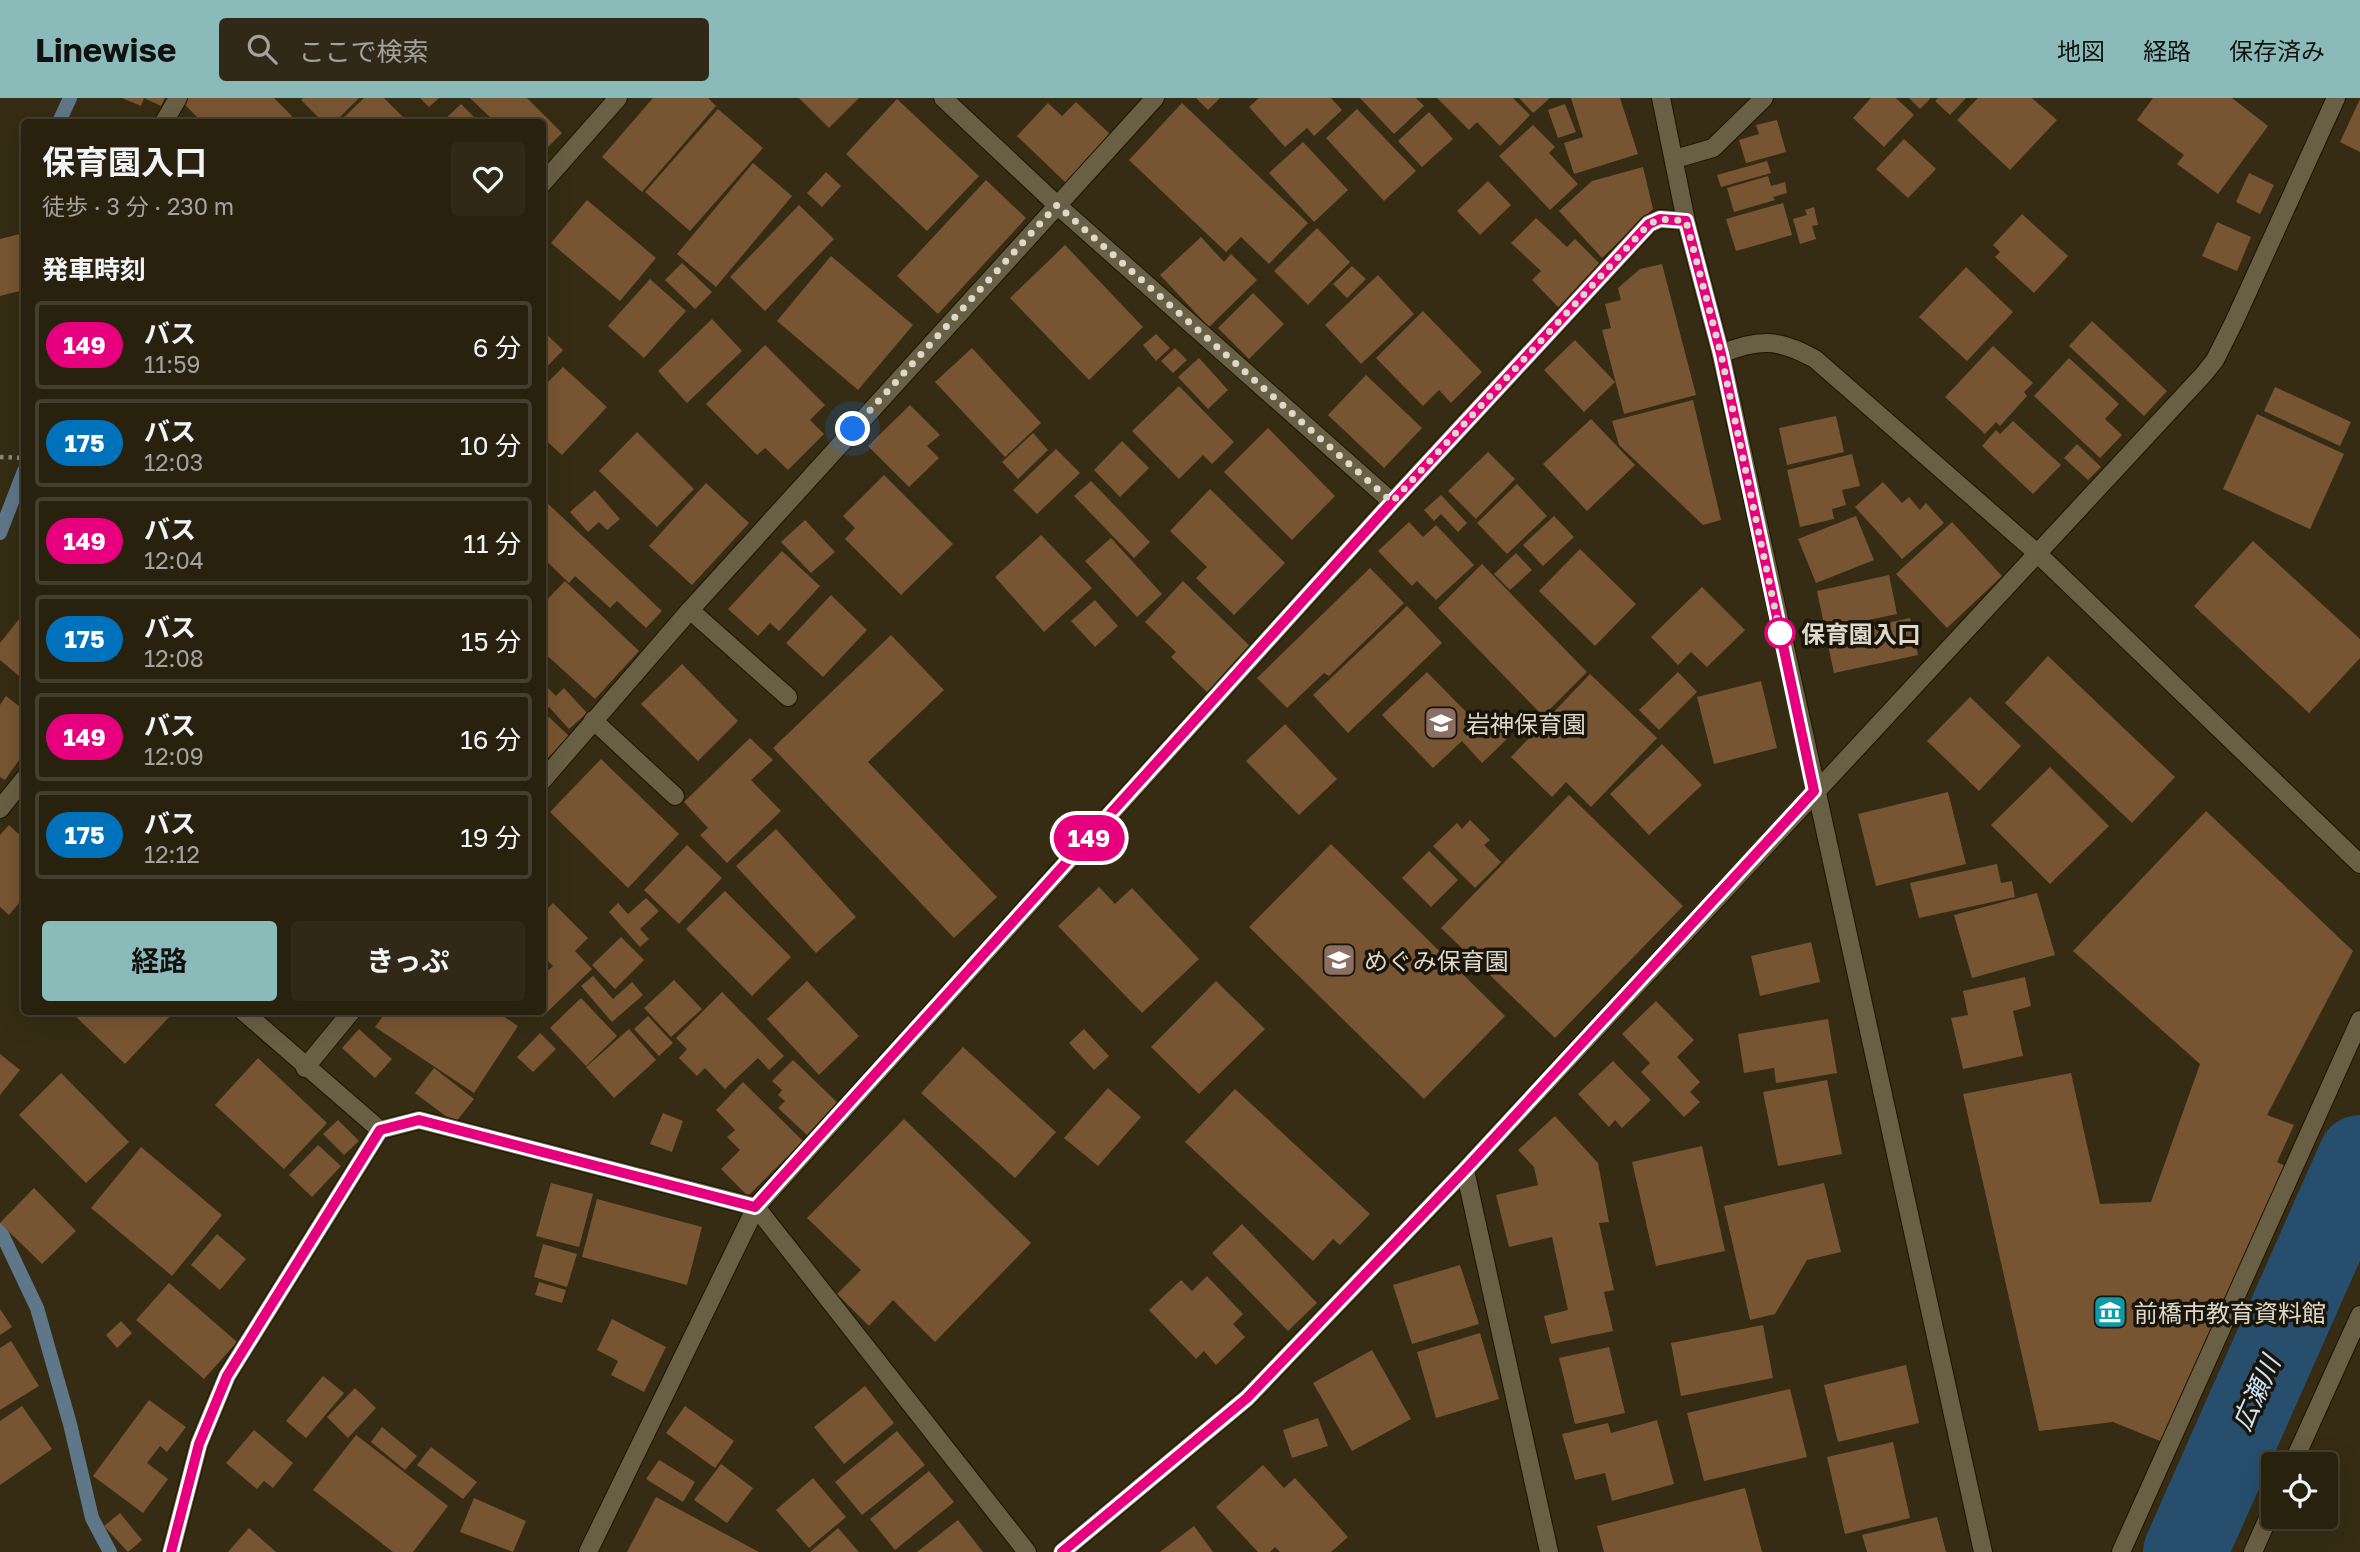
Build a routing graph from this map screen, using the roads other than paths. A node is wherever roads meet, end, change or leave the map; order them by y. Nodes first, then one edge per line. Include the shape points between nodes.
1 (178, 98) edge
2 (618, 98) edge
3 (943, 98) edge
4 (1155, 98) edge
5 (1661, 98) edge
6 (1764, 98) edge
7 (2336, 98) edge
8 (165, 119) edge
9 (1675, 159) junction
10 (546, 179) edge
11 (1057, 205) junction
12 (1686, 221) junction
13 (1721, 354) junction
14 (1392, 502) junction
15 (2037, 553) junction
16 (690, 610) junction
17 (788, 697) dead end
18 (593, 720) junction
19 (546, 776) edge
20 (21, 788) edge
21 (1814, 791) junction
22 (675, 796) dead end
23 (0, 809) edge
24 (2360, 864) edge
25 (247, 1015) edge
26 (349, 1015) edge
27 (2360, 1020) edge
28 (305, 1068) junction
29 (380, 1130) junction
30 (1465, 1170) junction
31 (755, 1207) junction
32 (2360, 1315) edge
33 (2298, 1452) edge
34 (2263, 1529) edge
35 (171, 1552) edge
36 (588, 1552) edge
37 (1027, 1552) edge
38 (1062, 1552) edge
39 (1549, 1552) edge
40 (1983, 1552) edge
41 (2121, 1552) edge
42 (2253, 1552) edge

1 - 8 street
2 - 10 street
3 - 11 street
4 - 11 street
5 - 9 street
6 - 9 street via 1713,148
7 - 15 street via 2215,360
9 - 12 street
11 - 14 street
11 - 16 street
12 - 13 street
12 - 14 street via 1660,219 1649,224
13 - 15 street via 1760,342 1782,344 1815,359
13 - 21 street
14 - 31 street
15 - 21 street
15 - 24 street
16 - 17 street
16 - 18 street
18 - 19 street
18 - 22 street
20 - 23 street
21 - 30 street
21 - 40 street
25 - 28 street
26 - 28 street
27 - 41 street
28 - 29 street
29 - 31 street via 419,1120
29 - 35 street via 227,1376 199,1444
30 - 38 street via 1247,1398
30 - 39 street
31 - 36 street
31 - 37 street
32 - 33 street
34 - 42 street

